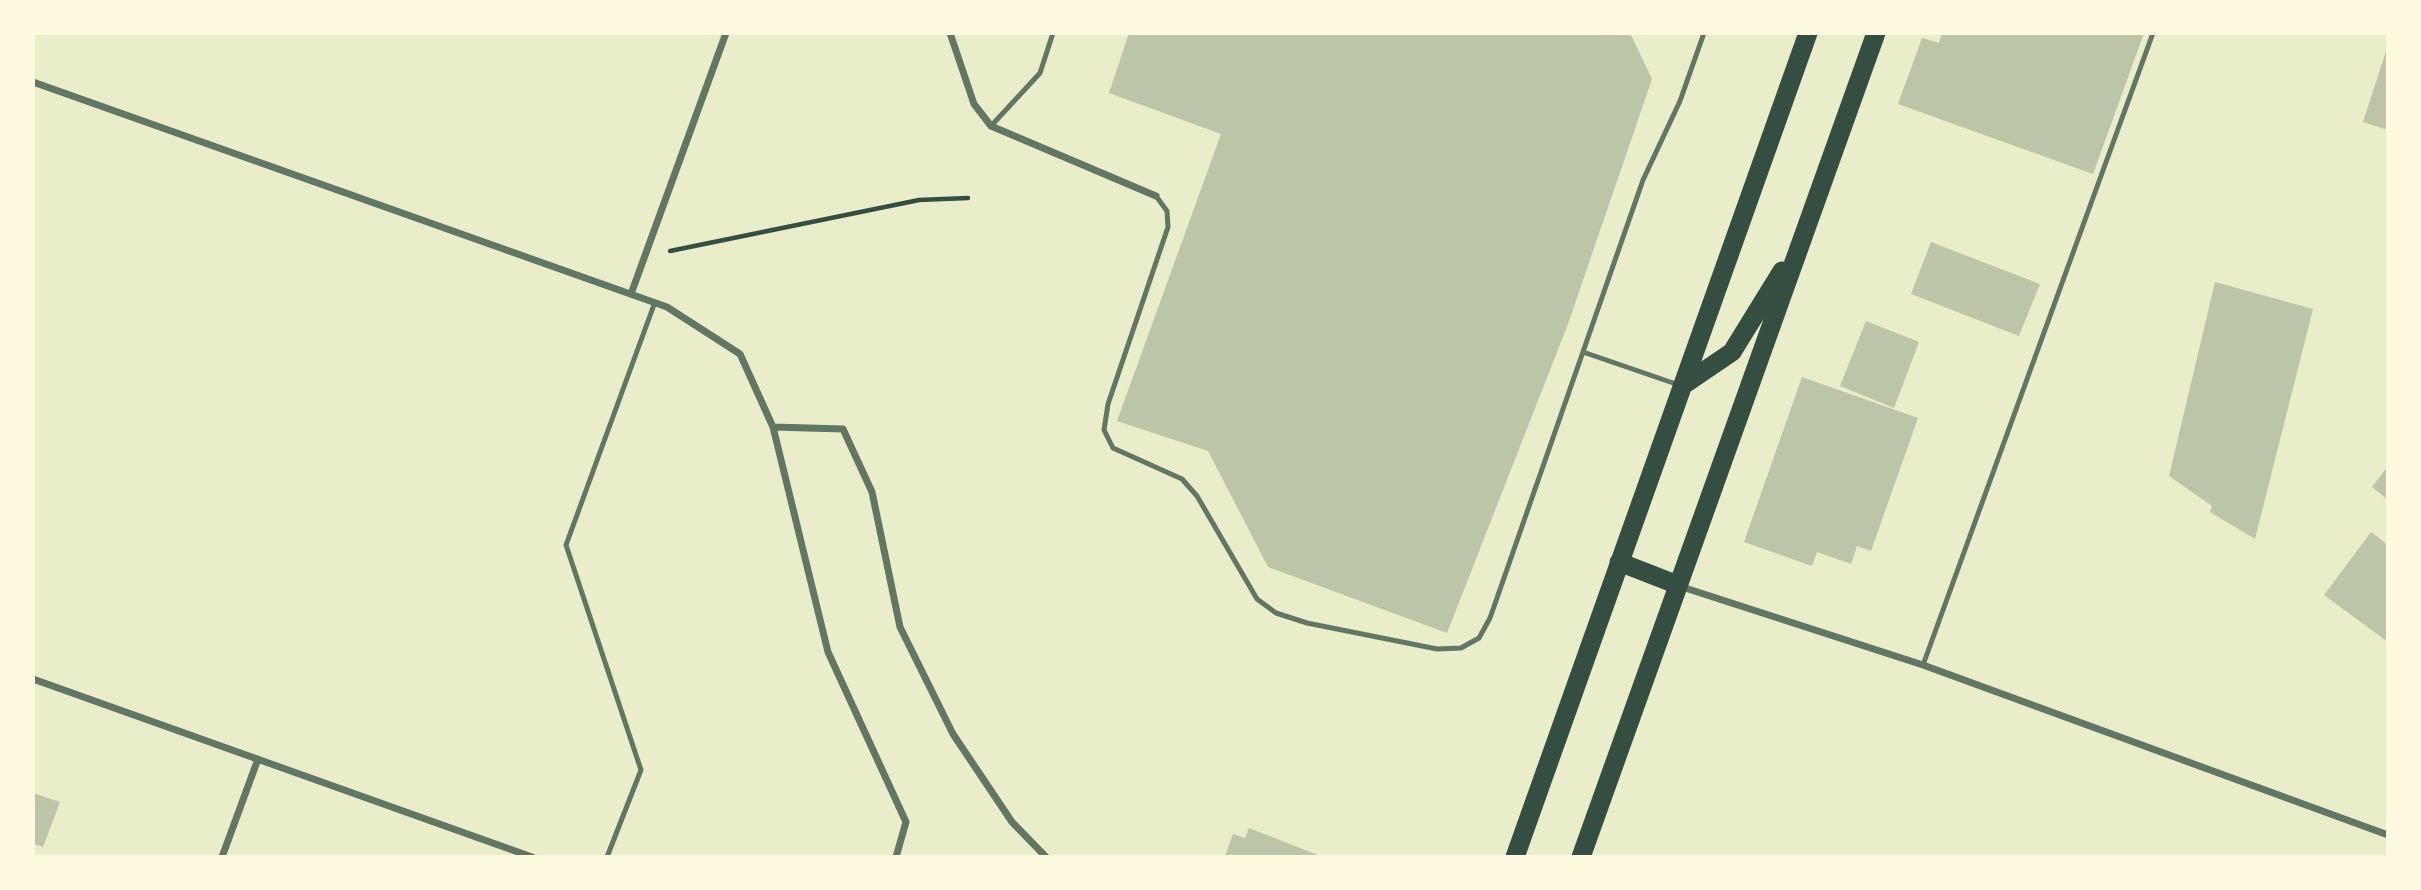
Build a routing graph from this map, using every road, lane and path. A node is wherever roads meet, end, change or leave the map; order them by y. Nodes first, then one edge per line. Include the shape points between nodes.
1 (726, 33) edge
2 (950, 33) edge
3 (1054, 33) edge
4 (1704, 33) edge
5 (1808, 33) edge
6 (1876, 33) edge
7 (2153, 33) edge
8 (33, 82) edge
9 (991, 126) junction
10 (1156, 196) joint
11 (968, 198) dead end
12 (1802, 237) junction
13 (669, 251) dead end
14 (631, 294) junction
15 (655, 302) junction
16 (1583, 352) junction
17 (1682, 386) junction
18 (773, 427) junction
19 (1619, 562) junction
20 (1678, 585) junction
21 (1923, 666) junction
22 (33, 678) edge
23 (258, 758) junction
24 (2388, 835) edge
25 (222, 857) edge
26 (532, 857) edge
27 (607, 857) edge
28 (896, 857) edge
29 (1046, 857) edge
30 (1515, 857) edge
31 (1581, 857) edge

1 - 14 street
2 - 9 street via 974,104
3 - 9 lane via 1040,73
4 - 16 lane via 1680,101 1643,180
5 - 17 highway
6 - 12 highway
7 - 21 lane
8 - 14 street
9 - 10 street
10 - 16 lane via 1167,211 1168,228 1108,404 1104,430 1113,448 1182,479 1197,496 1257,599 1276,613 1437,649 1461,648 1479,638 1490,618
11 - 13 path via 919,200
12 - 17 highway via 1732,352
12 - 20 highway
14 - 15 street
15 - 18 street via 740,354
15 - 27 lane via 566,545 641,770
16 - 17 lane
17 - 19 highway
18 - 28 street via 828,652 906,822
18 - 29 street via 843,429 872,492 900,627 954,734 1012,822
19 - 20 highway
19 - 30 highway
20 - 21 street
20 - 31 highway
21 - 24 street
22 - 23 street
23 - 25 street
23 - 26 street

